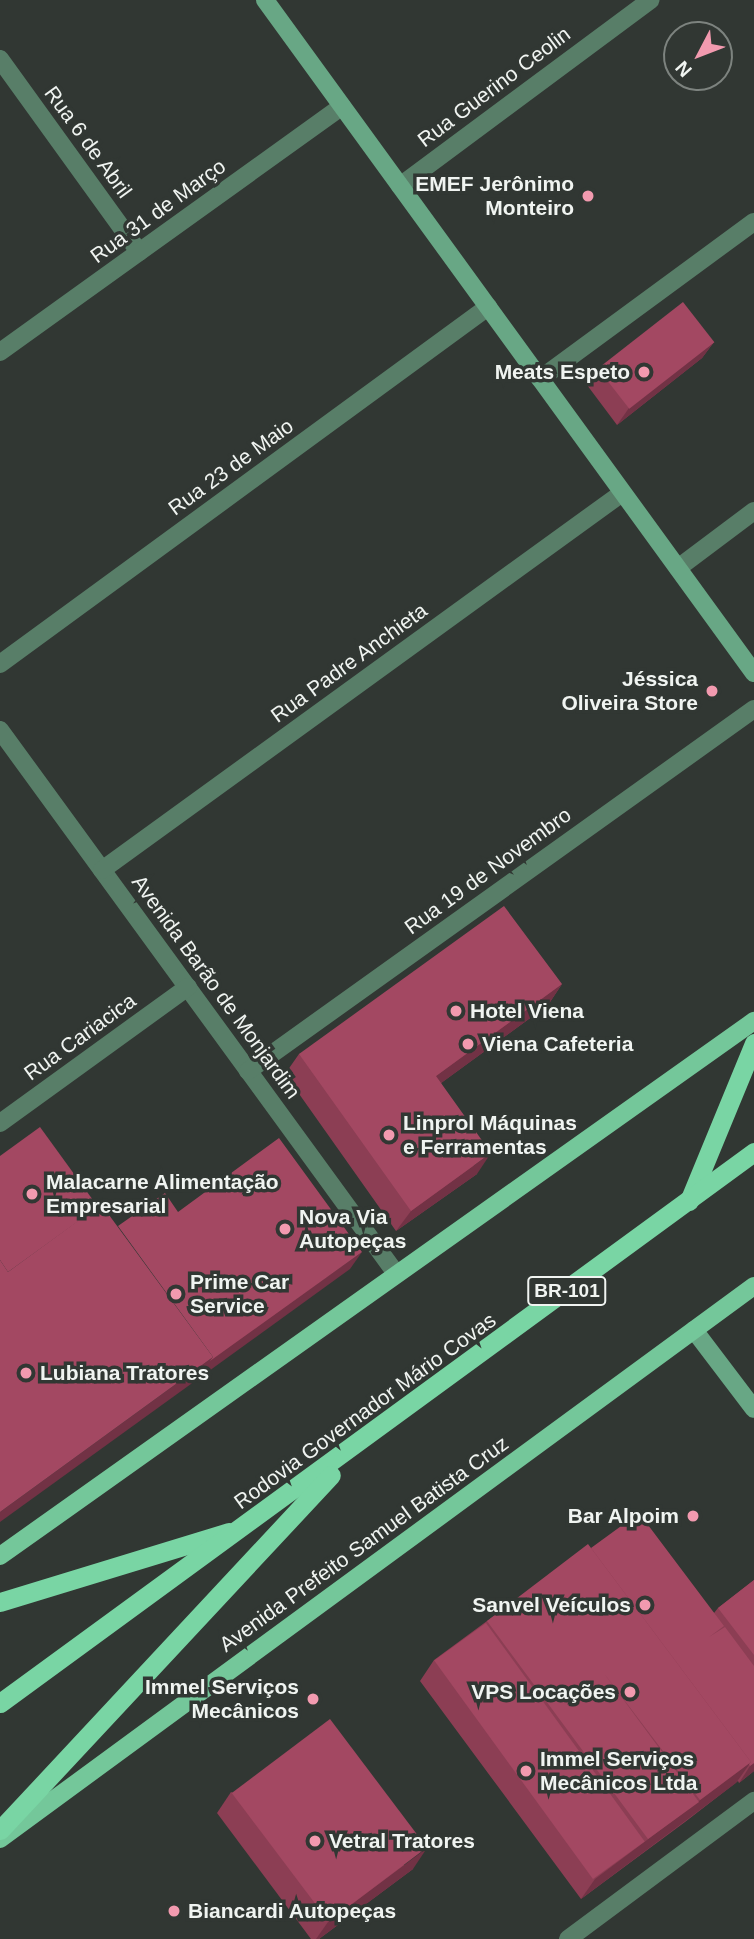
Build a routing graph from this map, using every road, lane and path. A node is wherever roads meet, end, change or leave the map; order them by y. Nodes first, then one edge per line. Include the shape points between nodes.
1 (265, 0) edge
2 (650, 0) edge
3 (0, 59) edge
4 (342, 106) junction
5 (400, 186) junction
6 (754, 222) edge
7 (139, 252) junction
8 (488, 307) junction
9 (0, 352) edge
10 (540, 379) junction
11 (622, 493) junction
12 (754, 511) edge
13 (678, 568) junction
14 (0, 664) edge
15 (754, 673) edge
16 (754, 709) edge
17 (0, 730) edge
18 (102, 870) junction
19 (187, 987) junction
20 (754, 1021) edge
21 (754, 1043) edge
22 (248, 1070) junction
23 (0, 1123) edge
24 (754, 1152) edge
25 (688, 1202) junction
26 (395, 1272) junction
27 (754, 1286) edge
28 (694, 1330) junction
29 (754, 1409) edge
30 (361, 1443) junction
31 (243, 1527) junction
32 (0, 1556) edge
33 (0, 1602) edge
34 (0, 1703) edge
35 (754, 1801) edge
36 (0, 1830) edge
37 (0, 1839) edge
38 (568, 1939) edge

1 - 4 main road
2 - 5 street, Rua Guerino Ceolin
3 - 7 street, Rua 6 de Abril
4 - 5 main road
4 - 7 street, Rua 31 de Março
5 - 8 main road
6 - 10 street
7 - 9 street, Rua 31 de Março
8 - 10 main road
8 - 14 street, Rua 23 de Maio
10 - 11 main road
11 - 13 main road
11 - 18 street, Rua Padre Anchieta
12 - 13 street
13 - 15 main road
16 - 22 street, Rua 19 de Novembro
17 - 18 street, Avenida Barão de Monjardim
18 - 19 street, Avenida Barão de Monjardim
19 - 22 street, Avenida Barão de Monjardim
19 - 23 street, Rua Cariacica
20 - 26 main road
21 - 25 highway
22 - 26 street, Avenida Barão de Monjardim
24 - 25 highway, Rodovia Governador Mário Covas / BR-101
25 - 30 highway, Rodovia Governador Mário Covas / BR-101
26 - 32 main road
27 - 28 main road, Avenida Prefeito Samuel Batista Cruz
28 - 29 main road
28 - 37 main road, Avenida Prefeito Samuel Batista Cruz
30 - 31 highway, Rodovia Governador Mário Covas / BR-101
30 - 36 highway
31 - 33 highway
31 - 34 highway, Rodovia Governador Mário Covas / BR-101
35 - 38 street

